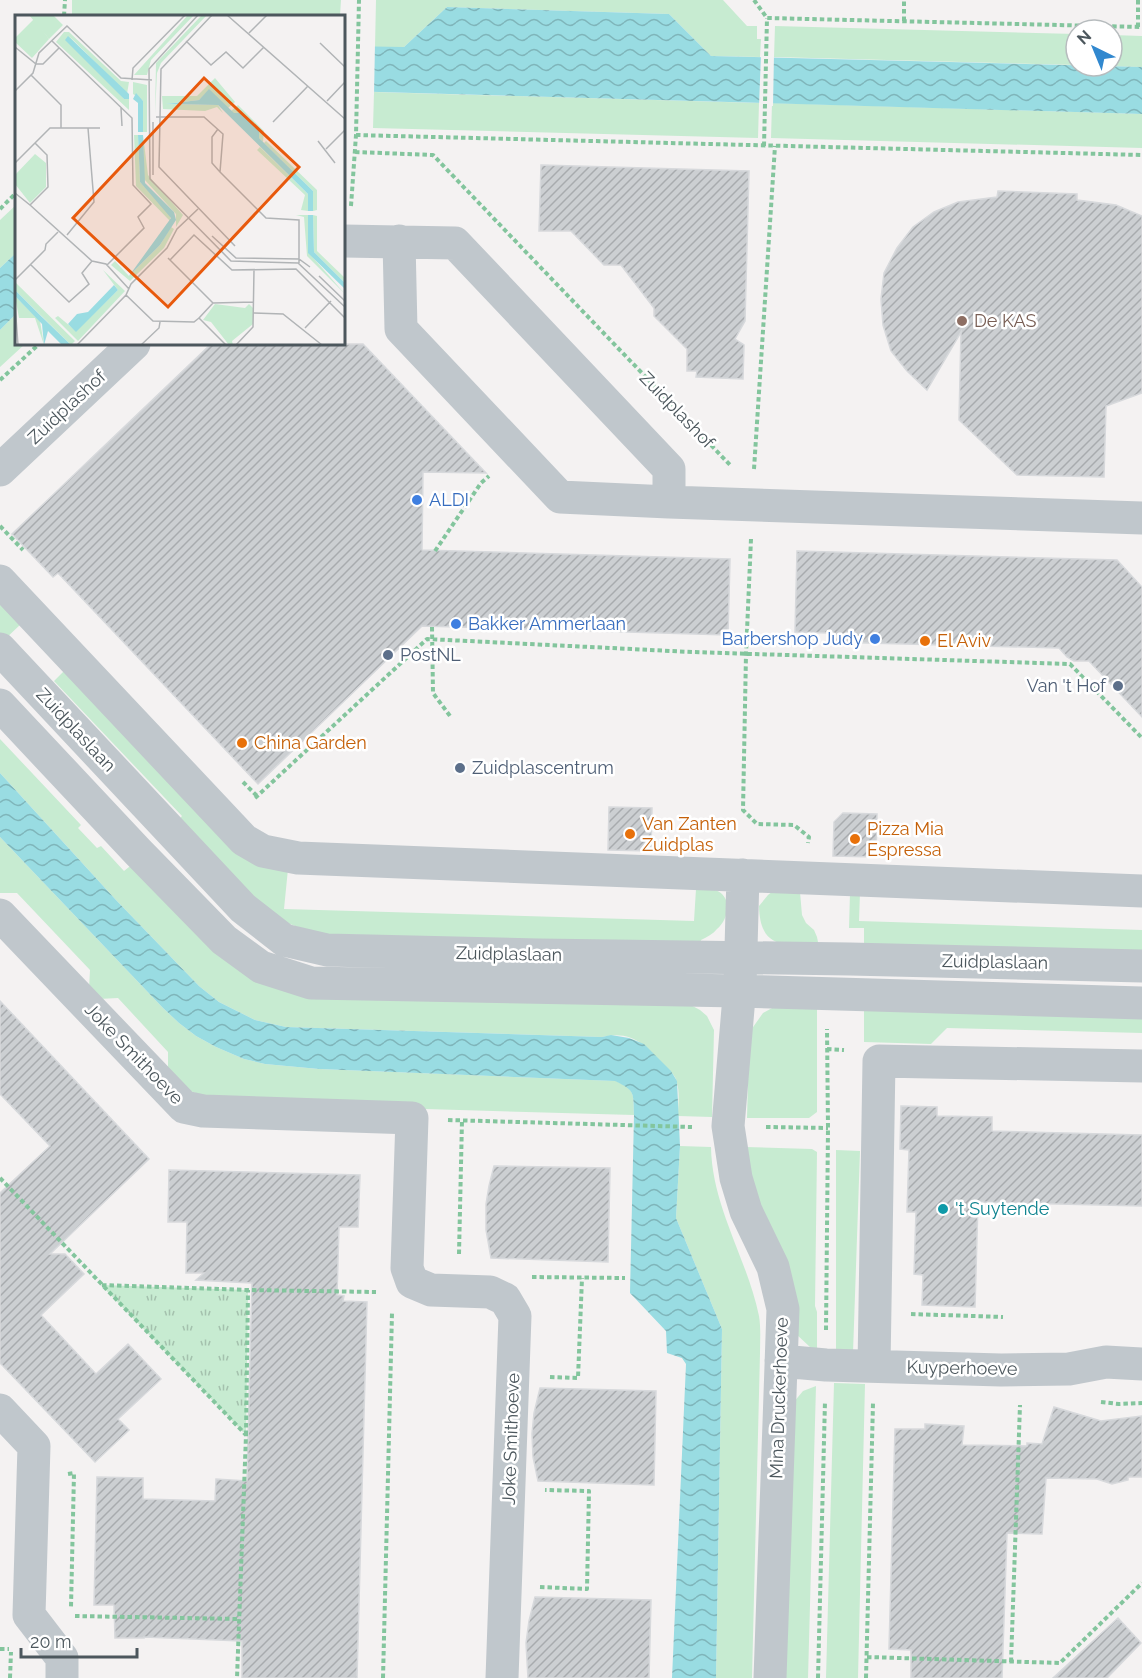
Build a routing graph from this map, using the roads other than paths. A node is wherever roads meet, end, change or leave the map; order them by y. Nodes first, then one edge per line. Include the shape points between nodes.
1 (347, 227) edge
2 (399, 241) junction
3 (133, 345) edge
4 (0, 470) edge
5 (669, 502) junction
6 (1142, 518) edge
7 (0, 581) edge
8 (0, 649) edge
9 (0, 705) edge
10 (743, 875) junction
11 (1142, 891) edge
12 (0, 915) edge
13 (742, 957) junction
14 (1142, 966) edge
15 (738, 991) junction
16 (1142, 1003) edge
17 (1142, 1066) edge
18 (781, 1361) junction
19 (1142, 1364) edge
20 (874, 1366) junction
21 (0, 1410) edge
22 (63, 1678) edge
23 (502, 1678) edge
24 (770, 1678) edge

1 - 2 street
2 - 5 street via 454,243 669,469
2 - 5 street via 401,329 560,497
3 - 4 street, Zuidplashof
5 - 6 street via 753,492
7 - 10 street via 228,824 263,851 298,858
8 - 13 street, Zuidplaslaan via 243,908 284,940 327,950
9 - 15 street, Zuidplaslaan via 224,940 261,967 311,983
10 - 11 street
10 - 13 street, Mina Druckerhoeve
12 - 23 street, Joke Smithoeve via 184,1107 203,1111 411,1118 407,1268 402,1287 490,1292 505,1299 515,1316
13 - 14 street, Zuidplaslaan
13 - 15 street, Mina Druckerhoeve
15 - 16 street, Zuidplaslaan
15 - 18 street, Mina Druckerhoeve via 728,1126 736,1178 746,1211 773,1267 783,1309
17 - 20 street via 879,1061
18 - 20 street, Kuyperhoeve
18 - 24 street, Mina Druckerhoeve
19 - 20 street, Kuyperhoeve via 1106,1362 1069,1369 1022,1370
21 - 22 street via 34,1446 29,1615 62,1658

